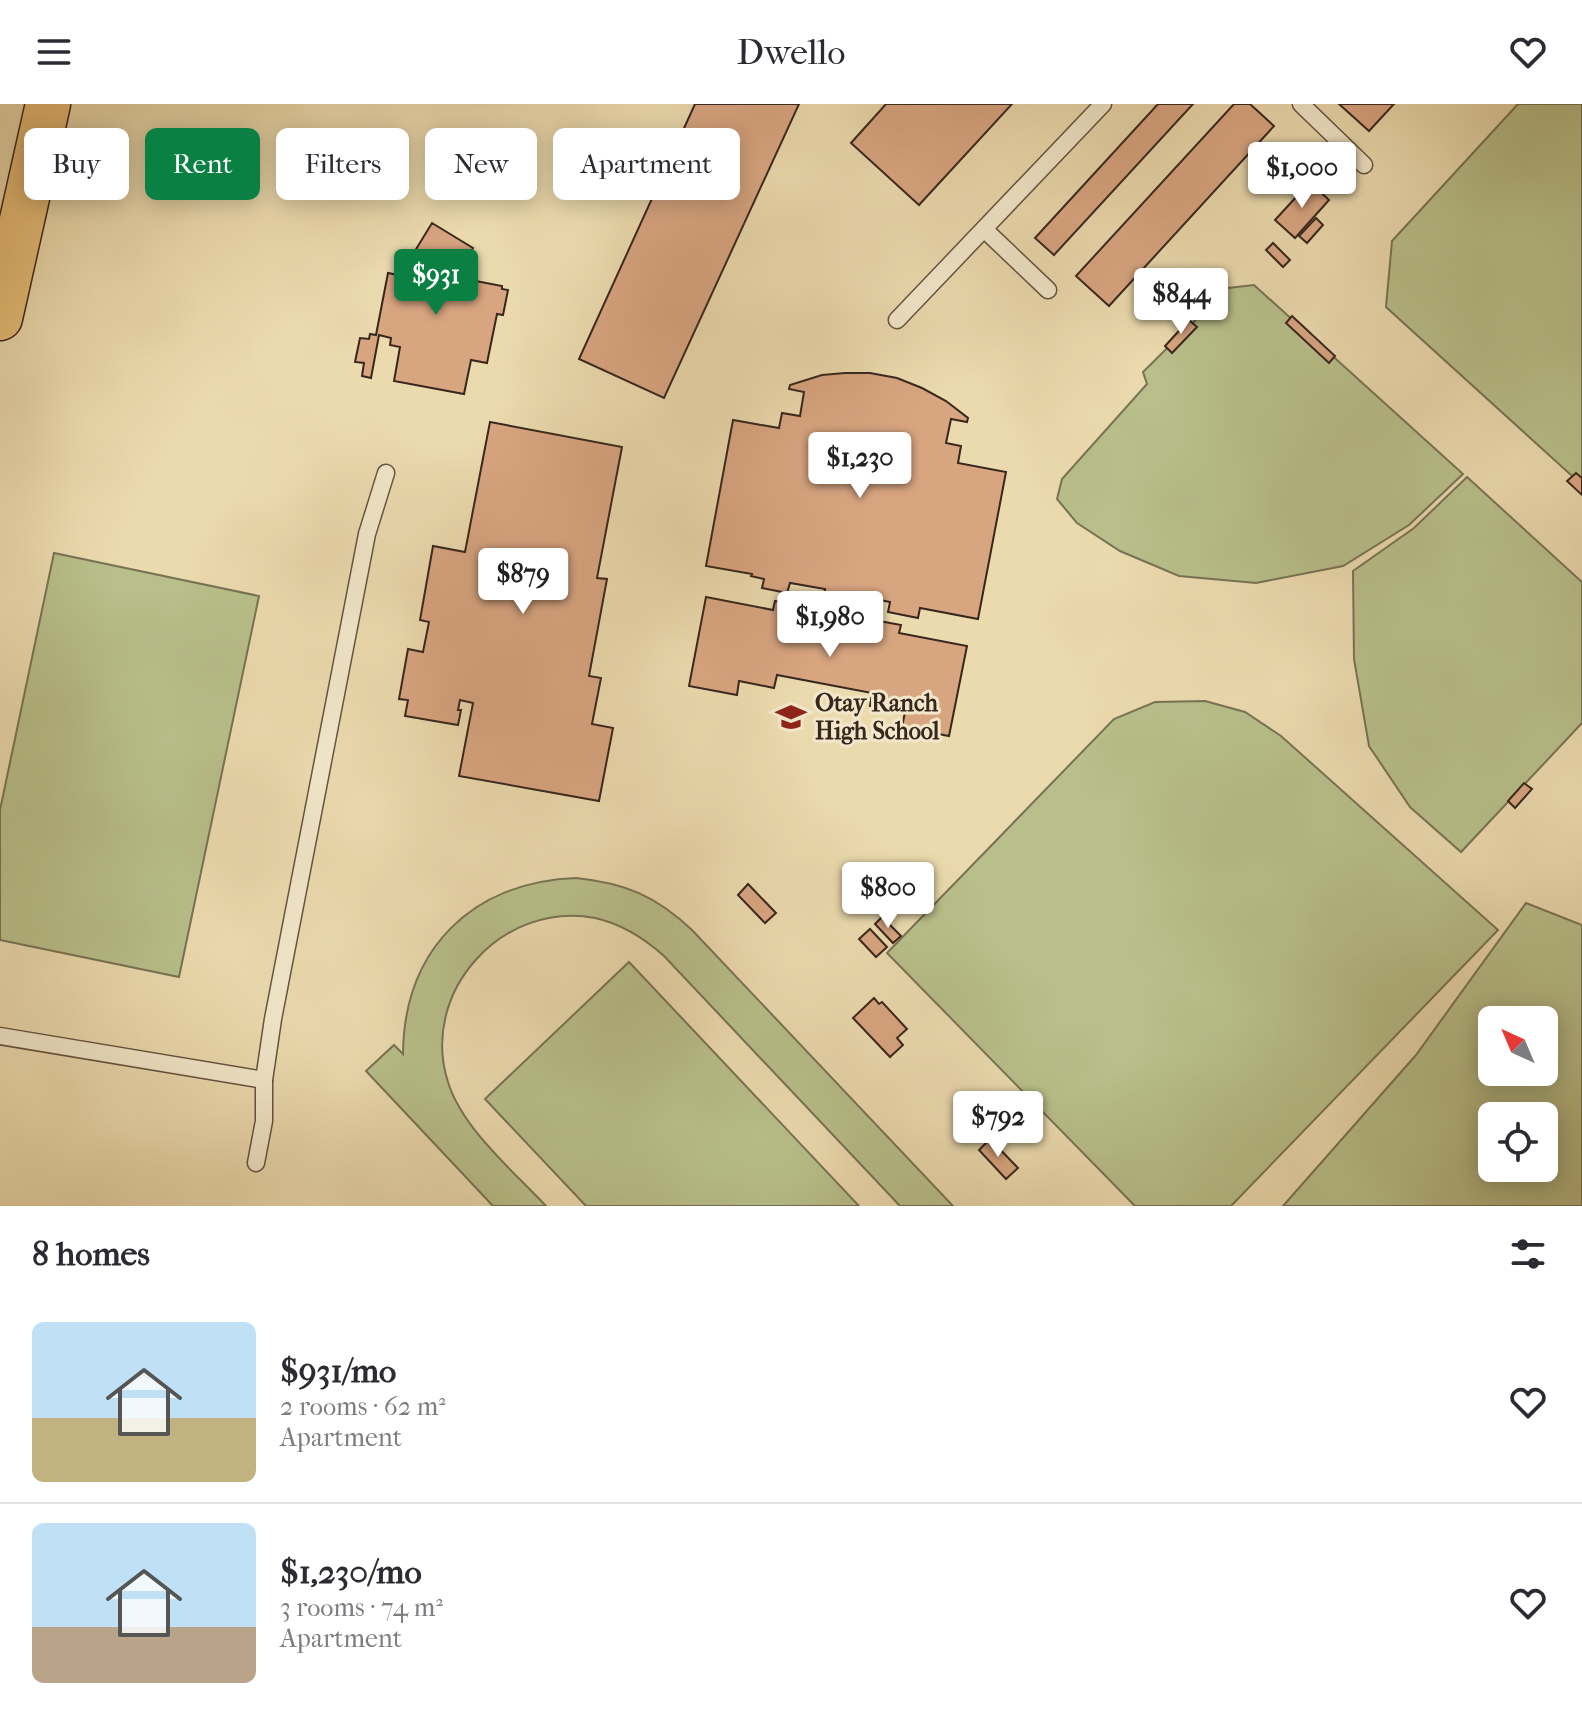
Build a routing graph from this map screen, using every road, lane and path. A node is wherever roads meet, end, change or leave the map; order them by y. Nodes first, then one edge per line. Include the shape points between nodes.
1 (48, 104) edge
2 (1103, 104) edge
3 (1301, 104) edge
4 (1364, 165) dead end
5 (984, 229) junction
6 (1048, 290) dead end
7 (0, 318) edge
8 (897, 320) dead end
9 (386, 473) dead end
10 (0, 1036) edge
11 (264, 1080) junction
12 (256, 1163) dead end

1 - 7 main road
2 - 5 lane
3 - 4 lane
5 - 6 lane
5 - 8 lane
9 - 11 lane via 367,534
10 - 11 lane
11 - 12 lane

